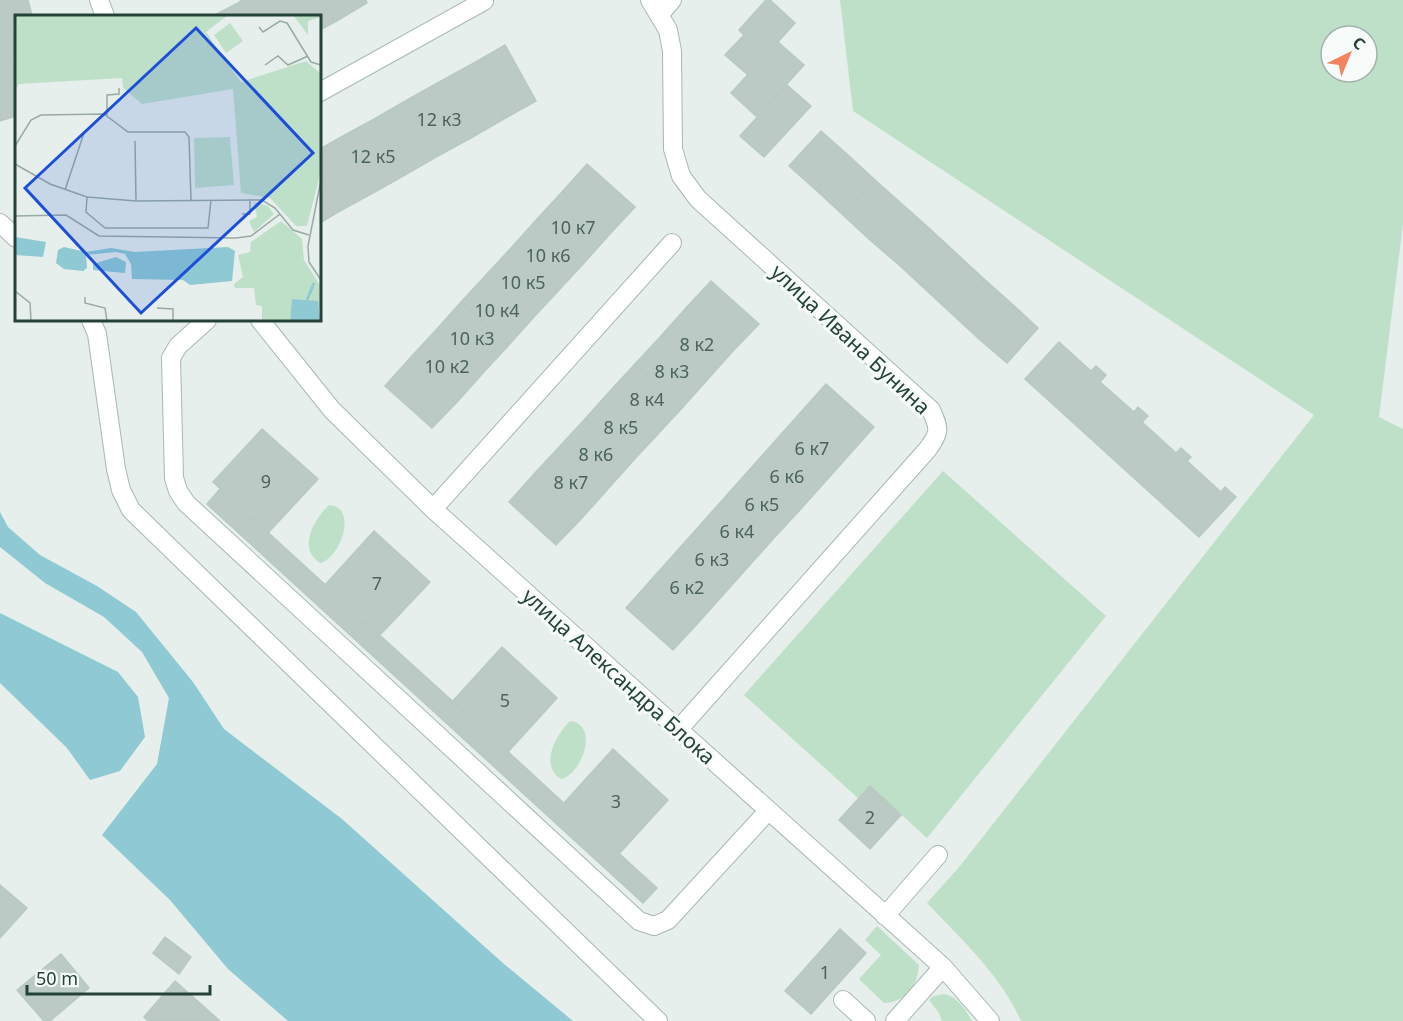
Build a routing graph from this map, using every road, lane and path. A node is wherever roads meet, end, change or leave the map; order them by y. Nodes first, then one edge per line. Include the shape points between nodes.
1 (99, 0) edge
2 (672, 0) edge
3 (484, 1) edge
4 (655, 7) edge
5 (105, 15) edge
6 (321, 91) edge
7 (0, 223) edge
8 (15, 236) edge
9 (672, 243) dead end
10 (91, 321) edge
11 (206, 321) edge
12 (261, 321) edge
13 (433, 509) junction
14 (678, 730) junction
15 (768, 811) junction
16 (938, 855) dead end
17 (885, 916) junction
18 (943, 967) junction
19 (843, 1000) dead end
20 (658, 1021) edge
21 (866, 1021) edge
22 (895, 1021) edge
23 (990, 1021) edge

1 - 5 street
2 - 4 street
3 - 6 street
4 - 14 street, улица Ивана Бунина via 668,30 672,51 673,149 681,176 698,199 931,410 938,425 936,438 927,450
7 - 8 street
9 - 13 street
10 - 20 street via 97,334 116,469 132,510
11 - 15 street via 178,346 171,358 174,478 178,491 639,921 654,926 668,920
12 - 13 street, улица Александра Блока via 332,410
13 - 14 street, улица Александра Блока
14 - 15 street, улица Александра Блока
15 - 17 street, улица Александра Блока
16 - 17 street
17 - 18 street, улица Александра Блока
18 - 22 street
18 - 23 street, улица Александра Блока
19 - 21 street

